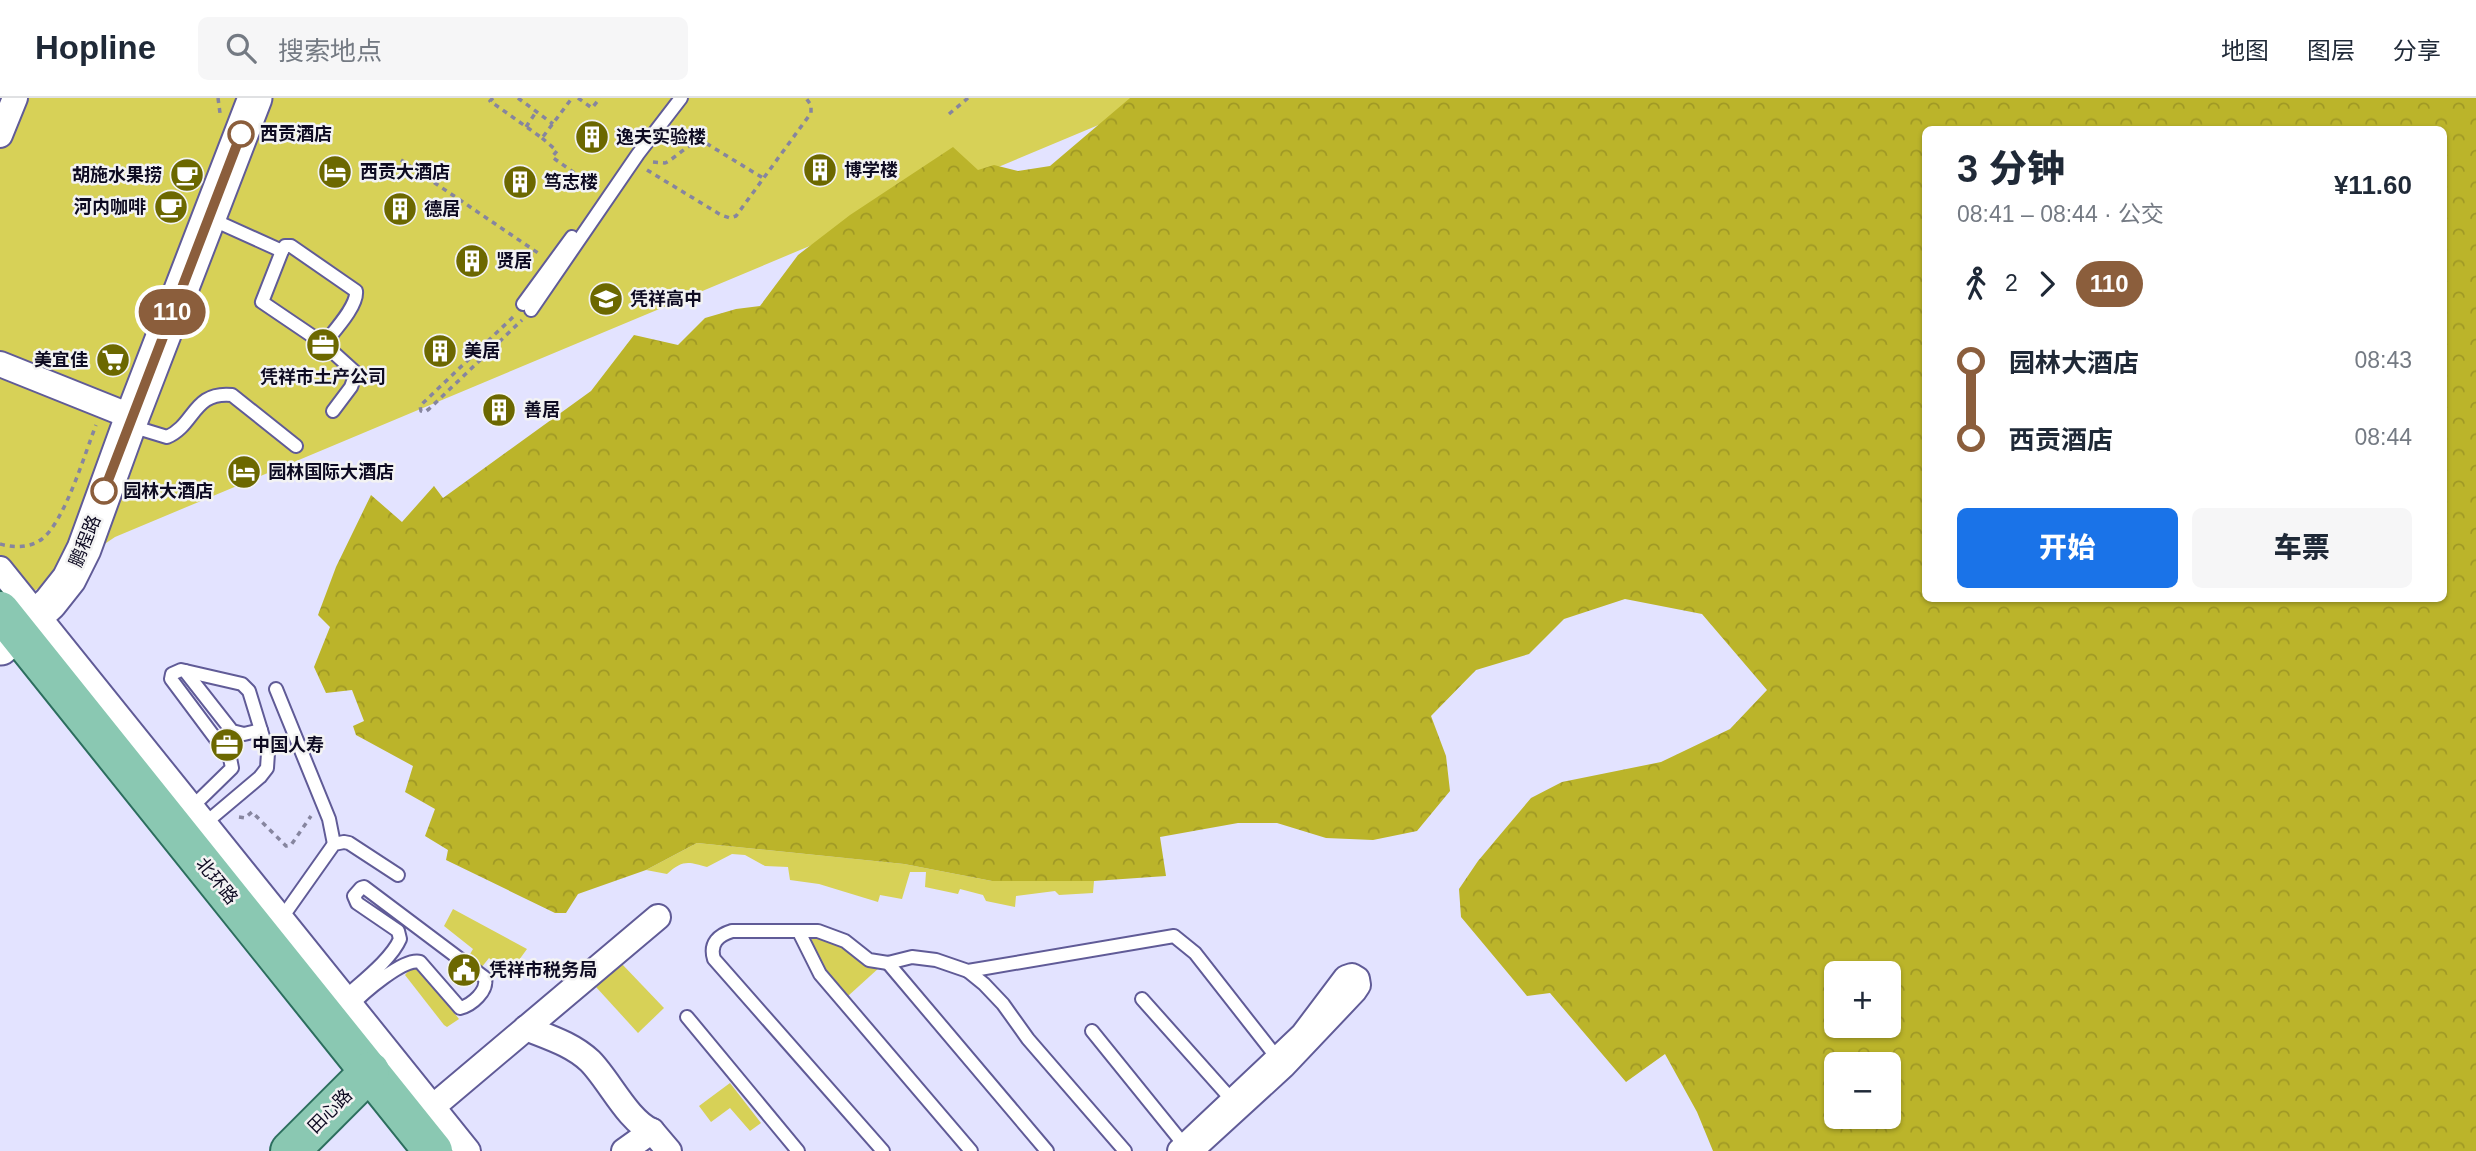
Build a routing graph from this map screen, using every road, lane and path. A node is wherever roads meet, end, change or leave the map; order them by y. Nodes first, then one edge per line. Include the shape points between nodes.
1 (15, 98) edge
2 (218, 98) edge
3 (255, 98) edge
4 (492, 98) edge
5 (518, 98) edge
6 (572, 98) edge
7 (578, 98) edge
8 (600, 98) edge
9 (673, 98) edge
10 (681, 98) edge
11 (806, 98) edge
12 (968, 98) edge
13 (231, 106) edge
14 (536, 112) junction
15 (949, 114) dead end
16 (552, 124) junction
17 (526, 127) junction
18 (0, 135) edge
19 (542, 138) junction
20 (636, 158) junction
21 (401, 159) dead end
22 (763, 178) junction
23 (603, 194) junction
24 (209, 218) junction
25 (282, 251) junction
26 (553, 263) junction
27 (527, 307) junction
28 (324, 344) junction
29 (0, 364) edge
30 (332, 411) dead end
31 (116, 419) junction
32 (296, 446) dead end
33 (0, 544) edge
34 (0, 569) edge
35 (11, 624) edge
36 (185, 671) junction
37 (276, 689) dead end
38 (261, 730) junction
39 (227, 804) junction
40 (313, 813) dead end
41 (188, 824) junction
42 (334, 844) junction
43 (398, 875) dead end
44 (658, 917) dead end
45 (281, 919) junction
46 (799, 932) junction
47 (887, 963) junction
48 (968, 971) junction
49 (1142, 999) dead end
50 (338, 1011) junction
51 (687, 1017) dead end
52 (526, 1028) junction
53 (1092, 1031) dead end
54 (1278, 1059) junction
55 (370, 1086) junction
56 (1232, 1100) junction
57 (652, 1131) junction
58 (423, 1135) edge
59 (1185, 1149) edge
60 (290, 1151) edge
61 (324, 1151) edge
62 (468, 1151) edge
63 (624, 1151) edge
64 (669, 1151) edge
65 (798, 1151) edge
66 (883, 1151) edge
67 (971, 1151) edge
68 (1047, 1151) edge
69 (1125, 1151) edge

1 - 18 street
2 - 13 path
3 - 24 main road, 鹏程路
4 - 17 path via 490,101
5 - 14 path
6 - 16 path
7 - 8 path via 592,108
9 - 23 lane
10 - 20 lane
11 - 22 path via 811,113
12 - 15 path
13 - 31 main road, 鹏程路
14 - 16 path
14 - 17 path
16 - 19 path
17 - 19 path
19 - 23 path via 557,150 552,157
20 - 22 path via 659,165 704,142
20 - 22 path via 730,218
20 - 27 lane
21 - 26 path
23 - 26 lane
24 - 25 lane
24 - 31 main road, 鹏程路
25 - 28 lane via 262,302
25 - 28 lane via 291,246 356,291 354,304
26 - 27 lane
27 - 27 path via 423,403 421,411 429,409
28 - 30 lane via 356,373
29 - 31 street
31 - 32 lane via 167,437 175,434 203,401 232,395
31 - 33 path via 48,533 34,544
31 - 35 main road, 鹏程路 via 70,546
34 - 35 street
35 - 41 main road, 北环路
35 - 55 main road, 北环路
36 - 38 lane via 232,731
36 - 38 lane via 242,684 249,691
36 - 41 lane via 176,670 171,679 230,758 232,768
37 - 42 lane via 329,819
38 - 39 lane via 267,768
39 - 40 path via 242,819 255,814 285,846 291,845
39 - 41 lane
41 - 45 street
41 - 50 main road, 北环路
42 - 43 lane via 349,844
42 - 45 lane
44 - 52 street
45 - 50 street
46 - 47 lane via 824,933 845,941 869,960
46 - 66 lane via 732,931 717,939 712,954
46 - 67 lane via 820,974
47 - 48 lane via 912,957
47 - 68 lane
48 - 54 lane via 1174,936 1195,953
48 - 69 lane via 1003,1004
49 - 56 lane
50 - 50 lane via 411,961 420,962 460,1009 473,1002 486,982 364,887 354,896 356,903 398,931 400,939
50 - 55 main road, 北环路
50 - 58 street
51 - 65 lane
52 - 57 street via 581,1053 634,1117
52 - 58 street
53 - 59 lane
54 - 56 street
54 - 59 street via 1303,1035 1346,978 1357,979 1354,991 1311,1038
55 - 58 main road, 北环路
55 - 60 main road, 田心路
55 - 61 main road, 田心路
56 - 59 street
57 - 63 street
57 - 64 street
58 - 62 street

